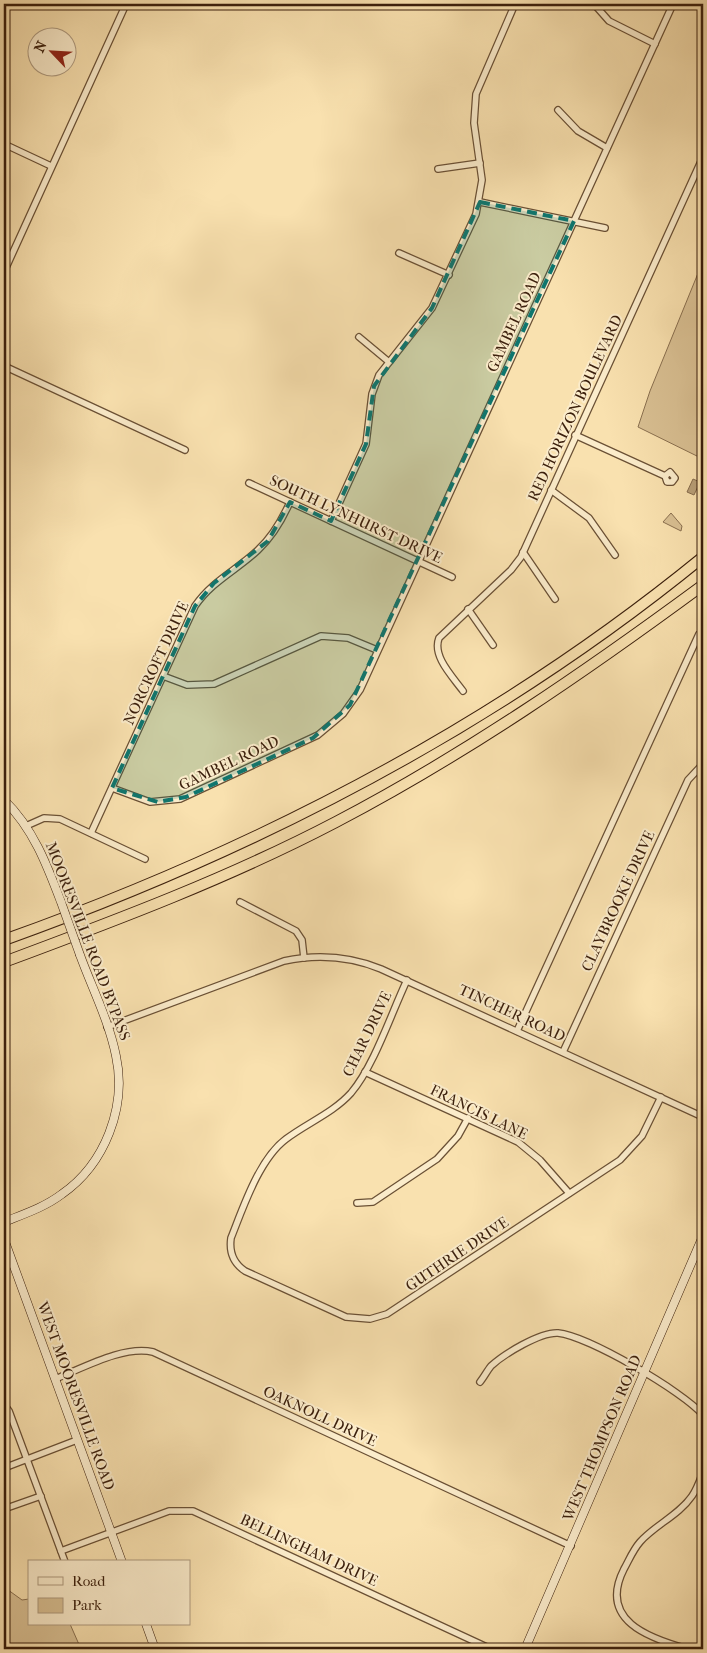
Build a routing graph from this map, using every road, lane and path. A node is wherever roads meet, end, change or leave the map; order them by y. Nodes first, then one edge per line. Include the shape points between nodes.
1 (126, 4) edge
2 (515, 4) edge
3 (594, 4) edge
4 (673, 4) edge
5 (655, 44) junction
6 (558, 110) dead end
7 (4, 144) edge
8 (607, 148) junction
9 (703, 156) edge
10 (480, 163) junction
11 (51, 166) junction
12 (438, 169) dead end
13 (480, 202) junction
14 (574, 221) junction
15 (605, 228) dead end
16 (399, 253) dead end
17 (6, 262) edge
18 (4, 272) edge
19 (449, 275) junction
20 (359, 337) dead end
21 (390, 362) junction
22 (4, 366) edge
23 (575, 435) junction
24 (185, 450) dead end
25 (664, 476) dead end
26 (249, 483) dead end
27 (551, 490) junction
28 (290, 502) junction
29 (331, 521) junction
30 (523, 552) junction
31 (615, 555) dead end
32 (703, 556) edge
33 (418, 561) junction
34 (452, 577) dead end
35 (703, 585) edge
36 (555, 600) dead end
37 (468, 609) junction
38 (703, 632) edge
39 (493, 645) dead end
40 (377, 650) junction
41 (163, 676) junction
42 (462, 691) dead end
43 (702, 765) edge
44 (112, 788) junction
45 (4, 800) edge
46 (26, 826) junction
47 (91, 833) junction
48 (145, 859) dead end
49 (240, 902) dead end
50 (4, 940) edge
51 (304, 958) junction
52 (4, 962) edge
53 (407, 980) junction
54 (107, 1027) junction
55 (517, 1031) junction
56 (563, 1052) junction
57 (365, 1072) junction
58 (661, 1097) junction
59 (703, 1117) edge
60 (468, 1118) junction
61 (570, 1193) junction
62 (357, 1203) dead end
63 (4, 1222) edge
64 (703, 1236) edge
65 (4, 1239) edge
66 (233, 1258) joint
67 (646, 1372) junction
68 (54, 1378) junction
69 (480, 1382) dead end
70 (4, 1404) edge
71 (703, 1415) edge
72 (77, 1440) junction
73 (27, 1459) junction
74 (4, 1468) edge
75 (703, 1472) edge
76 (41, 1496) junction
77 (4, 1509) edge
78 (111, 1532) junction
79 (570, 1546) junction
80 (61, 1551) junction
81 (64, 1560) edge
82 (121, 1560) edge
83 (147, 1626) edge
84 (155, 1649) edge
85 (491, 1649) edge
86 (525, 1649) edge
87 (688, 1649) edge

1 - 11 street
2 - 10 street via 476,94 474,123
3 - 5 street via 609,21
4 - 5 street, GAMBEL ROAD
5 - 8 street, GAMBEL ROAD
6 - 8 street via 578,131
7 - 11 street
8 - 14 street, GAMBEL ROAD
9 - 23 street, RED HORIZON BOULEVARD
10 - 12 street
10 - 13 street
11 - 17 street
13 - 14 street
13 - 19 street
14 - 15 street
14 - 33 street, GAMBEL ROAD
16 - 19 street
17 - 18 street
19 - 21 street via 426,317
20 - 21 street
21 - 29 street via 379,375 372,394 365,448
22 - 24 street
23 - 25 street
23 - 27 street, RED HORIZON BOULEVARD
26 - 28 street, SOUTH LYNHURST DRIVE
27 - 30 street, RED HORIZON BOULEVARD
27 - 31 street via 589,518
28 - 29 street, SOUTH LYNHURST DRIVE
28 - 41 street, NORCROFT DRIVE via 278,526 261,547 204,594 192,611
29 - 33 street, SOUTH LYNHURST DRIVE
30 - 36 street
30 - 37 street, RED HORIZON BOULEVARD via 511,570
32 - 50 highway via 564,660 472,721 376,777 216,856 137,890
33 - 34 street, SOUTH LYNHURST DRIVE
33 - 40 street, GAMBEL ROAD
35 - 52 highway via 529,709 376,800 284,848 189,891
37 - 39 street
37 - 42 street, RED HORIZON BOULEVARD via 441,635 436,645 438,654
38 - 55 street via 699,634
40 - 41 street via 348,638 321,636 214,684 187,685
40 - 44 street, GAMBEL ROAD via 360,690 343,714 318,735 180,800 150,802
41 - 44 street, NORCROFT DRIVE
43 - 56 street, CLAYBROOKE DRIVE via 688,780
44 - 47 street, NORCROFT DRIVE
45 - 46 street
46 - 47 street via 38,819 54,818
46 - 54 street, MOORESVILLE ROAD BYPASS, bridge via 42,854
47 - 48 street
49 - 51 street via 294,928 302,940
51 - 53 street, TINCHER ROAD via 355,960
51 - 54 street, TINCHER ROAD via 273,965
53 - 55 street, TINCHER ROAD
53 - 57 street, CHAR DRIVE
54 - 63 street, MOORESVILLE ROAD BYPASS via 117,1062 118,1098 111,1129 99,1155 86,1172 48,1204
55 - 56 street, TINCHER ROAD
56 - 58 street, TINCHER ROAD
57 - 60 street, FRANCIS LANE
57 - 66 street, CHAR DRIVE via 339,1104 284,1140 267,1160 231,1238
58 - 59 street, TINCHER ROAD
58 - 61 street, GUTHRIE DRIVE via 632,1149
60 - 61 street, FRANCIS LANE via 518,1142 540,1160
60 - 62 street via 458,1136 437,1159 373,1202
61 - 66 street, GUTHRIE DRIVE via 398,1309 373,1318 338,1314 247,1272
64 - 67 street, WEST THOMPSON ROAD
65 - 68 street, WEST MOORESVILLE ROAD
67 - 69 street via 558,1333 535,1337 490,1367
67 - 71 street
67 - 79 street, WEST THOMPSON ROAD
68 - 72 street, WEST MOORESVILLE ROAD
68 - 79 street, OAKNOLL DRIVE via 125,1352 154,1352
70 - 73 street
72 - 73 street
72 - 78 street, WEST MOORESVILLE ROAD
73 - 74 street
73 - 76 street
75 - 87 street via 689,1500 635,1548 617,1589 619,1606 631,1625
76 - 77 street
76 - 80 street
78 - 80 street, BELLINGHAM DRIVE
78 - 82 street, WEST MOORESVILLE ROAD
78 - 85 street, BELLINGHAM DRIVE via 169,1511 196,1512
79 - 86 street, WEST THOMPSON ROAD
80 - 81 street
83 - 84 street

